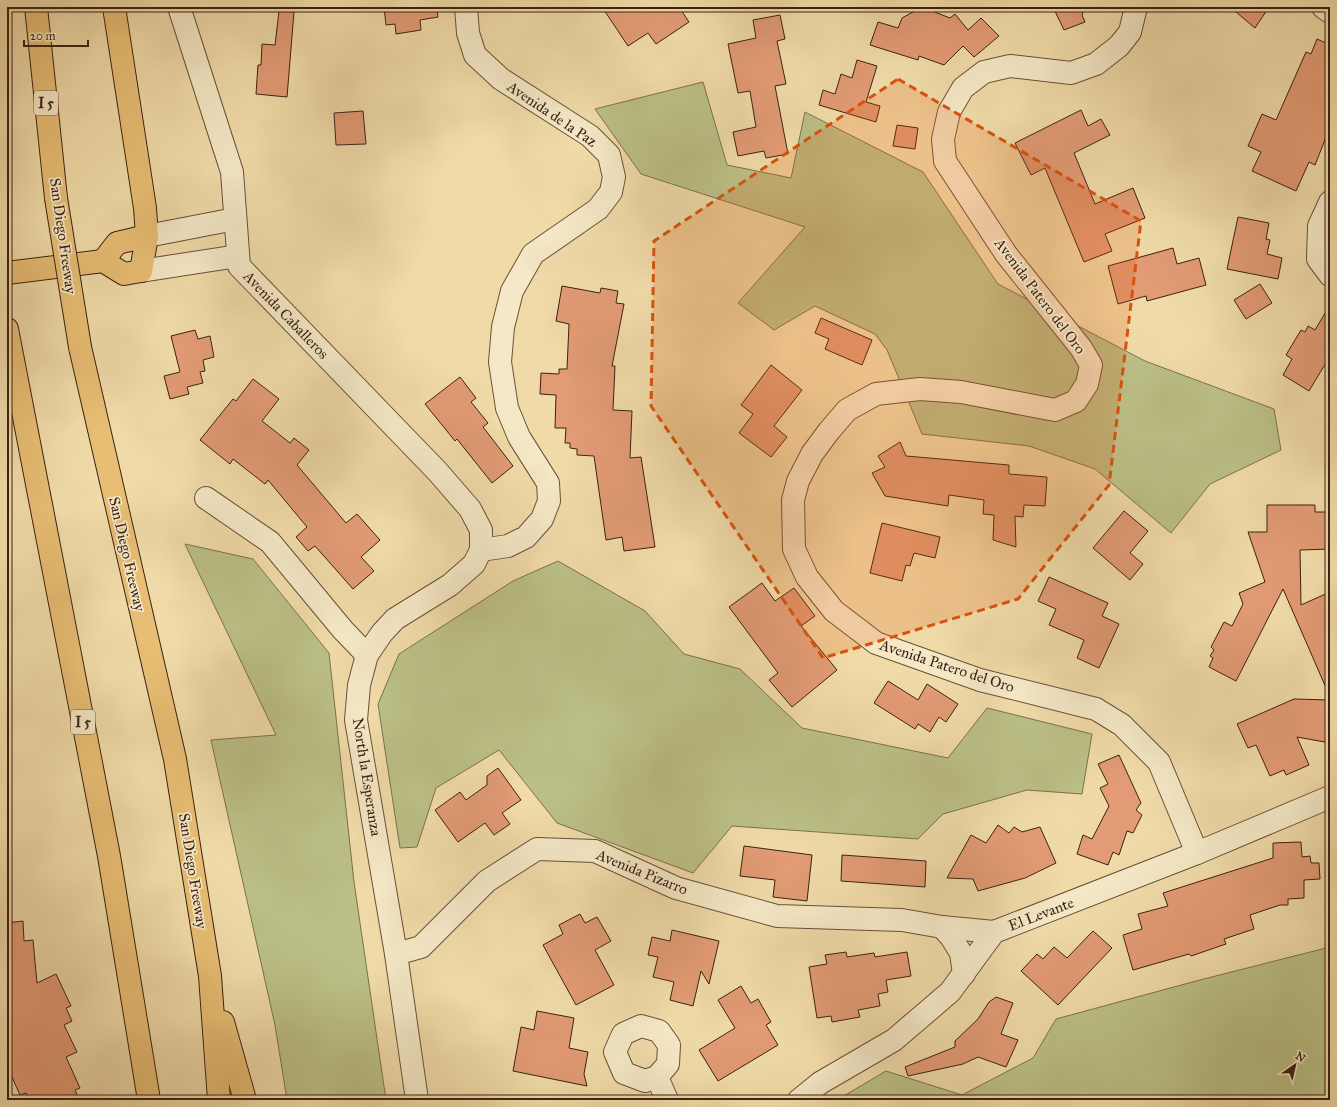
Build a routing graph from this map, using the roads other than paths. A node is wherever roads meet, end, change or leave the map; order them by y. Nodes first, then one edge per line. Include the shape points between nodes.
1 (36, 7) edge
2 (114, 7) edge
3 (179, 7) edge
4 (466, 7) edge
5 (1136, 7) edge
6 (1323, 7) edge
7 (1330, 12) edge
8 (1330, 202) edge
9 (235, 219) junction
10 (147, 236) junction
11 (238, 256) junction
12 (103, 261) junction
13 (141, 271) junction
14 (7, 274) edge
15 (1330, 275) edge
16 (8, 337) edge
17 (206, 498) dead end
18 (481, 550) junction
19 (367, 655) junction
20 (1330, 797) edge
21 (1197, 853) junction
22 (942, 927) junction
23 (994, 932) junction
24 (396, 954) junction
25 (964, 974) junction
26 (210, 976) junction
27 (656, 1077) dead end
28 (149, 1100) edge
29 (219, 1100) edge
30 (244, 1100) edge
31 (417, 1100) edge
32 (667, 1100) edge
33 (799, 1100) edge

1 - 26 main road, San Diego Freeway / I 5, bridge via 56,198 80,347 174,759
2 - 10 main road via 145,208
3 - 9 street, Avenida Caballeros via 232,172
4 - 18 street, Avenida de la Paz via 468,32 475,55 501,79 590,136 609,155 614,177 611,192 598,209 533,254 512,291 503,327 500,362 507,408 519,437 548,483 549,501 542,519 526,537 508,546
5 - 21 street, Avenida Patero del Oro via 1130,32 1119,46 1096,64 1071,73 1010,66 984,72 963,88 949,112 943,139 945,161 1006,254 1081,348 1091,365 1087,384 1076,401 1055,410 961,392 920,389 876,394 847,410 812,454 798,481 792,500 794,549 806,577 834,611 876,643 980,680 1096,709 1122,725 1159,762
6 - 7 street
8 - 15 street via 1319,226 1318,259
9 - 10 street
9 - 11 street, Avenida Caballeros
10 - 12 main road via 117,243
10 - 13 main road
11 - 13 street
11 - 18 street, Avenida Caballeros via 239,266 437,471 470,509 481,530
12 - 13 main road via 124,274
12 - 14 main road
16 - 28 main road, I 5 via 109,856
17 - 19 street via 270,542
18 - 19 street via 474,564 450,585 395,619
19 - 24 street, North la Esperanza via 359,686 356,720
20 - 21 street, El Levante
21 - 23 street, El Levante
22 - 23 street, Avenida Pizarro
22 - 24 street, Avenida Pizarro via 902,920 777,916 676,888 595,851 537,849 487,881 421,947
22 - 25 street via 961,953
23 - 25 street, El Levante
24 - 31 street, North la Esperanza
25 - 33 street, El Levante via 950,992 894,1040 820,1083
26 - 29 main road, San Diego Freeway / I 5
26 - 30 main road
27 - 32 street

